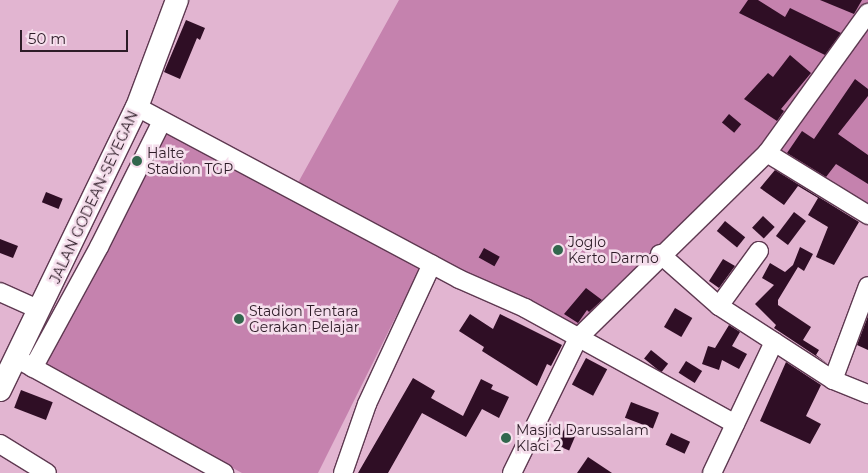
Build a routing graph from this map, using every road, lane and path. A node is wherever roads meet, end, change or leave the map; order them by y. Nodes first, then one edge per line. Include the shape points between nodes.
1 (178, 0) edge
2 (868, 13) edge
3 (137, 107) junction
4 (162, 121) junction
5 (767, 153) junction
6 (868, 215) edge
7 (759, 250) dead end
8 (660, 254) junction
9 (432, 264) junction
10 (868, 286) edge
11 (0, 292) edge
12 (719, 306) junction
13 (40, 310) junction
14 (578, 338) junction
15 (774, 342) junction
16 (24, 363) junction
17 (833, 380) junction
18 (0, 390) edge
19 (868, 394) edge
20 (735, 424) junction
21 (0, 444) edge
22 (47, 473) edge
23 (224, 473) edge
24 (343, 473) edge
25 (512, 473) edge
26 (712, 473) edge

1 - 3 main road, JALAN GODEAN-SEYEGAN
2 - 5 street
3 - 4 street
3 - 13 main road, JALAN GODEAN-SEYEGAN
4 - 9 street
4 - 16 street via 99,247
5 - 6 street
5 - 8 street
7 - 12 street
8 - 12 street
8 - 14 street
9 - 14 street
9 - 24 street via 367,404
10 - 17 street
11 - 13 street
12 - 15 street
13 - 16 main road, JALAN GODEAN-SEYEGAN
14 - 20 street
14 - 25 street
15 - 17 street
15 - 20 street
16 - 18 main road, JALAN GODEAN-SEYEGAN
16 - 23 street
17 - 19 street
20 - 26 street
21 - 22 street

